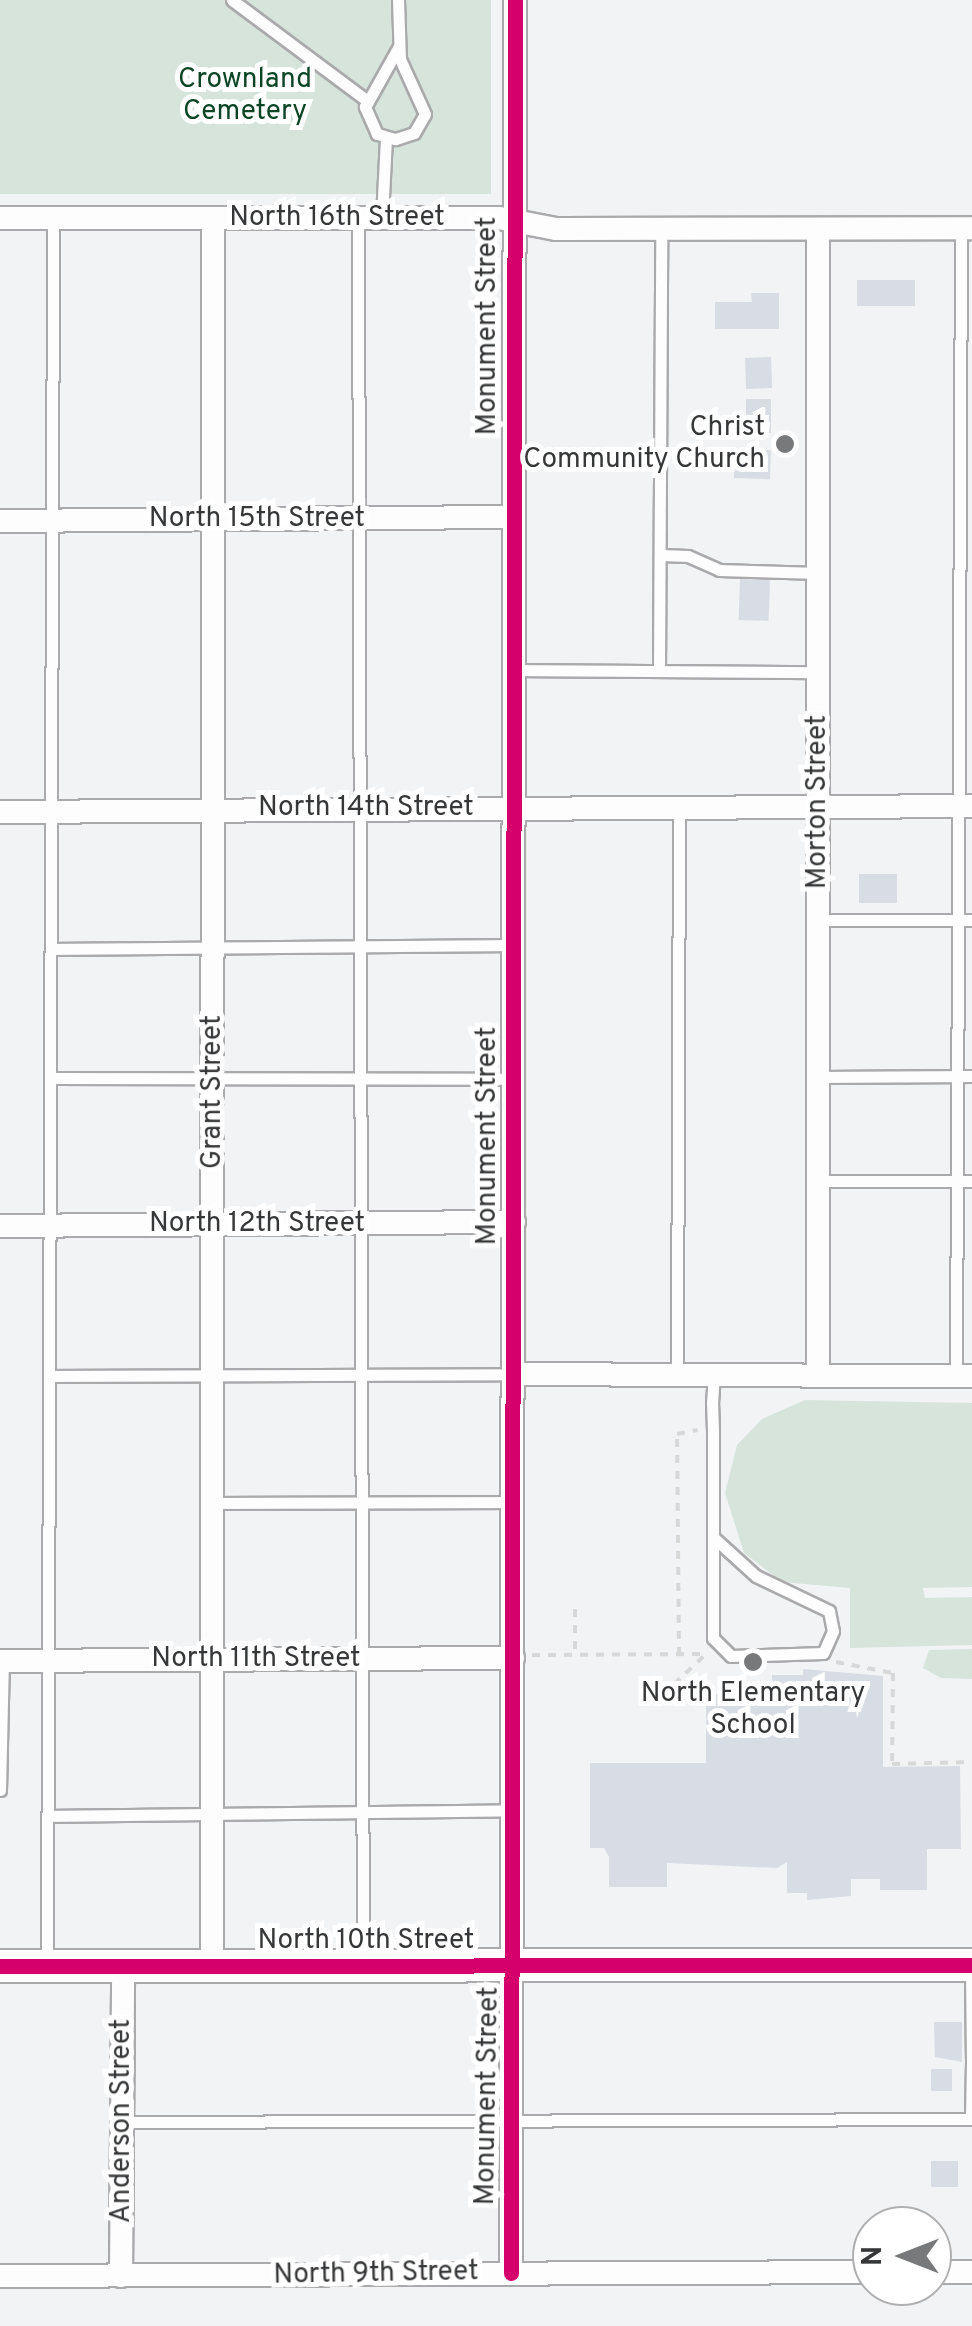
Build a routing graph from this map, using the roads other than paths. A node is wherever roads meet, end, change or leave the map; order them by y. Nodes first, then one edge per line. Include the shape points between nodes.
1 (232, 0) edge
2 (398, 0) edge
3 (515, 0) edge
4 (398, 48) junction
5 (366, 99) junction
6 (386, 138) junction
7 (370, 217) junction
8 (0, 218) edge
9 (53, 218) junction
10 (213, 218) junction
11 (513, 220) junction
12 (967, 228) edge
13 (661, 229) junction
14 (818, 229) junction
15 (514, 517) junction
16 (359, 518) junction
17 (213, 519) junction
18 (52, 520) junction
19 (0, 521) edge
20 (661, 555) junction
21 (818, 573) junction
22 (513, 670) junction
23 (658, 670) junction
24 (818, 672) junction
25 (678, 806) junction
26 (818, 806) junction
27 (965, 806) edge
28 (512, 807) junction
29 (360, 808) junction
30 (213, 810) junction
31 (0, 812) edge
32 (51, 813) junction
33 (818, 920) junction
34 (965, 920) edge
35 (513, 946) junction
36 (360, 947) junction
37 (213, 948) junction
38 (51, 950) junction
39 (958, 1076) junction
40 (972, 1076) edge
41 (818, 1077) junction
42 (50, 1078) junction
43 (212, 1078) junction
44 (360, 1079) junction
45 (513, 1079) junction
46 (818, 1181) junction
47 (972, 1181) edge
48 (957, 1183) junction
49 (514, 1222) junction
50 (361, 1223) junction
51 (212, 1224) junction
52 (0, 1226) edge
53 (50, 1226) junction
54 (514, 1374) junction
55 (362, 1375) junction
56 (677, 1375) junction
57 (714, 1375) junction
58 (49, 1376) junction
59 (212, 1376) junction
60 (818, 1376) junction
61 (964, 1376) edge
62 (514, 1502) junction
63 (212, 1503) junction
64 (362, 1503) junction
65 (712, 1537) junction
66 (513, 1658) junction
67 (362, 1659) junction
68 (1, 1660) edge
69 (48, 1660) junction
70 (212, 1660) junction
71 (2, 1750) edge
72 (0, 1790) edge
73 (514, 1810) junction
74 (362, 1812) junction
75 (212, 1814) junction
76 (48, 1816) junction
77 (972, 1965) edge
78 (0, 1966) edge
79 (212, 1966) junction
80 (363, 1966) junction
81 (515, 1966) junction
82 (48, 1967) junction
83 (124, 1967) junction
84 (972, 2060) edge
85 (971, 2119) edge
86 (513, 2120) junction
87 (122, 2122) junction
88 (511, 2272) junction
89 (852, 2272) edge
90 (0, 2276) edge
91 (121, 2276) junction

1 - 5 lane
2 - 4 lane
3 - 11 street, Monument Street
4 - 5 lane
4 - 6 lane via 425,114 414,133
5 - 6 lane via 372,126
6 - 7 lane
7 - 10 street, North 16th Street
7 - 11 street, North 16th Street
7 - 16 lane
8 - 9 street, North 16th Street
9 - 10 street, North 16th Street
9 - 18 lane
10 - 17 street, Grant Street
11 - 13 street, North 16th Street via 556,230
11 - 15 street, Monument Street
12 - 14 street, North 16th Street
12 - 27 lane
13 - 14 street, North 16th Street
13 - 20 lane
14 - 21 street, Morton Street
15 - 16 street, North 15th Street
15 - 22 street, Monument Street
16 - 17 street, North 15th Street
16 - 29 lane
17 - 18 street, North 15th Street
17 - 30 street, Grant Street
18 - 19 street, North 15th Street
18 - 32 lane
20 - 21 lane via 688,556 719,570
20 - 23 lane
21 - 24 street, Morton Street
22 - 23 lane
22 - 28 street, Monument Street
23 - 24 lane
24 - 26 street, Morton Street
25 - 26 street, North 14th Street
25 - 28 street, North 14th Street
25 - 56 lane
26 - 27 street, North 14th Street
26 - 33 street, Morton Street
27 - 34 lane
28 - 29 street, North 14th Street
28 - 35 street, Monument Street
29 - 30 street, North 14th Street
29 - 36 lane
30 - 32 street, North 14th Street
30 - 37 street, Grant Street
31 - 32 street, North 14th Street
32 - 38 lane
33 - 34 lane
33 - 41 street, Morton Street
34 - 39 lane
35 - 36 lane
35 - 45 street, Monument Street
36 - 37 lane
36 - 44 lane
37 - 38 lane
37 - 43 street, Grant Street
38 - 42 lane
39 - 40 lane
39 - 41 lane
39 - 48 lane
41 - 46 street, Morton Street
42 - 43 lane
42 - 53 lane
43 - 44 lane
43 - 51 street, Grant Street
44 - 45 lane
44 - 50 lane
45 - 49 street, Monument Street
46 - 48 lane
46 - 60 street, Morton Street
47 - 48 lane
48 - 61 lane
49 - 50 street, North 12th Street
49 - 54 street, Monument Street
50 - 51 street, North 12th Street
50 - 55 lane
51 - 53 street, North 12th Street
51 - 59 street, Grant Street
52 - 53 street, North 12th Street
53 - 58 lane
54 - 55 lane
54 - 56 street
54 - 62 street, Monument Street
55 - 59 lane
55 - 64 lane
56 - 57 street
57 - 60 street
57 - 65 lane
58 - 59 lane
58 - 69 lane
59 - 63 street, Grant Street
60 - 61 street
62 - 64 lane
62 - 66 street, Monument Street
63 - 64 lane
63 - 70 street, Grant Street
64 - 67 lane
65 - 65 lane via 769,1584 829,1611 833,1631 823,1653 731,1656 718,1650
66 - 67 street, North 11th Street
66 - 73 street, Monument Street
67 - 70 street, North 11th Street
67 - 74 lane
68 - 69 street, North 11th Street
68 - 71 lane
69 - 70 street, North 11th Street
69 - 76 lane
70 - 75 street, Grant Street
71 - 72 lane
73 - 74 lane
73 - 81 street, Monument Street
74 - 75 lane
74 - 80 lane
75 - 76 lane
75 - 79 street, Grant Street
76 - 82 lane
77 - 81 main road, North 10th Street
77 - 84 lane
78 - 82 main road, North 10th Street
79 - 80 main road, North 10th Street
79 - 83 main road, North 10th Street
80 - 81 main road, North 10th Street
81 - 86 street, Monument Street
82 - 83 main road, North 10th Street
83 - 87 street, Anderson Street
84 - 85 lane
85 - 86 lane
86 - 87 lane
86 - 88 street, Monument Street
87 - 91 street, Anderson Street
88 - 89 street, North 9th Street
88 - 91 street, North 9th Street
90 - 91 street, North 9th Street

